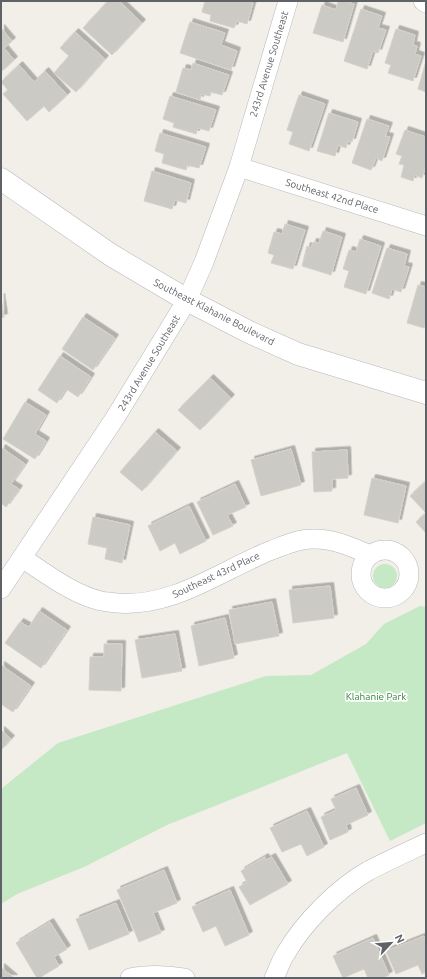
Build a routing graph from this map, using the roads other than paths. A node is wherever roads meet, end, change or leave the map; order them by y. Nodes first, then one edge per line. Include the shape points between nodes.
1 (288, 1) edge
2 (423, 1) edge
3 (426, 3) edge
4 (239, 167) junction
5 (1, 180) edge
6 (426, 226) edge
7 (186, 300) junction
8 (426, 393) edge
9 (370, 554) dead end
10 (22, 558) junction
11 (1, 589) edge
12 (426, 843) edge
13 (130, 978) edge
14 (185, 978) edge
15 (274, 978) edge

1 - 4 street, 243rd Avenue Southeast
2 - 3 street
4 - 6 street, Southeast 42nd Place
4 - 7 street, 243rd Avenue Southeast via 204,262
5 - 7 street, Southeast Klahanie Boulevard via 111,255
7 - 8 street, Southeast Klahanie Boulevard via 298,354
7 - 10 street, 243rd Avenue Southeast via 115,418
9 - 10 street, Southeast 43rd Place via 333,541 313,538 295,541 259,555 180,594 127,604 101,601 72,590
10 - 11 street, 243rd Avenue Southeast
12 - 15 street via 368,872 343,888 305,926 285,953
13 - 14 street

